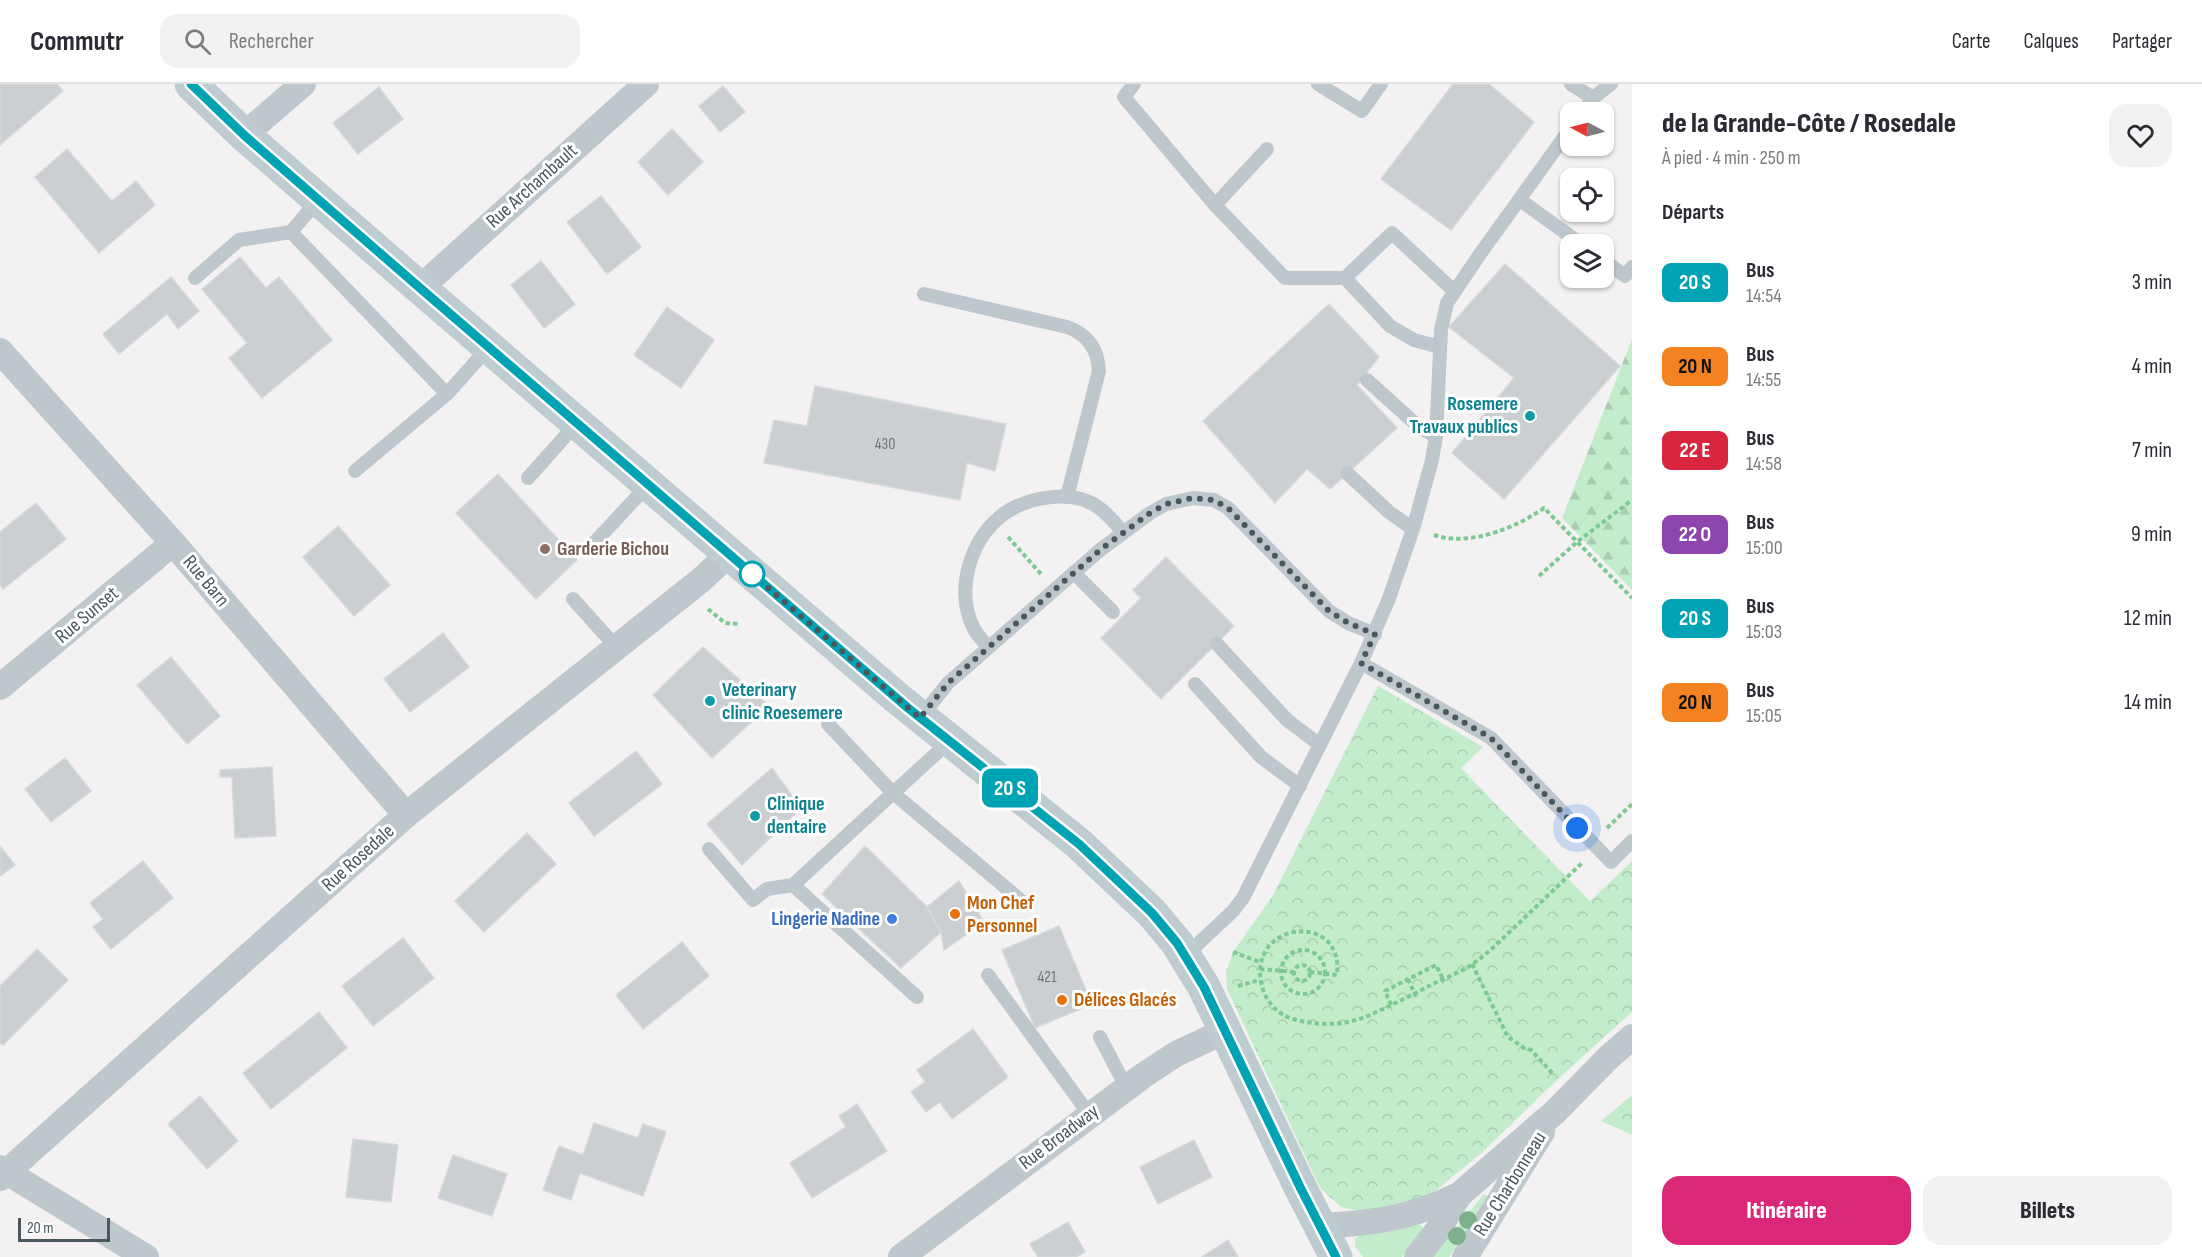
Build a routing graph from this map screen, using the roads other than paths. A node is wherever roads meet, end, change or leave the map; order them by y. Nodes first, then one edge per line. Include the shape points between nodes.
1 (191, 84) edge
2 (303, 84) edge
3 (646, 84) edge
4 (1134, 84) edge
5 (1318, 84) edge
6 (1381, 84) edge
7 (1571, 84) edge
8 (1611, 84) edge
9 (1593, 98) junction
10 (1590, 102) edge
11 (244, 135) junction
12 (1560, 143) edge
13 (1267, 149) dead end
14 (318, 200) junction
15 (1520, 200) junction
16 (1215, 205) junction
17 (291, 232) junction
18 (1567, 234) edge
19 (1632, 267) edge
20 (1614, 268) edge
21 (195, 278) dead end
22 (1345, 278) junction
23 (420, 288) junction
24 (1454, 291) junction
25 (924, 294) dead end
26 (489, 347) junction
27 (1440, 347) junction
28 (0, 351) edge
29 (1367, 380) dead end
30 (447, 394) junction
31 (578, 423) junction
32 (1436, 436) junction
33 (355, 471) dead end
34 (1347, 473) dead end
35 (528, 478) dead end
36 (648, 485) junction
37 (1067, 497) junction
38 (1413, 529) junction
39 (1123, 532) junction
40 (595, 542) dead end
41 (173, 543) junction
42 (729, 554) junction
43 (1074, 573) junction
44 (573, 599) dead end
45 (1113, 612) dead end
46 (1375, 634) junction
47 (1217, 644) dead end
48 (617, 648) junction
49 (988, 648) junction
50 (1361, 663) junction
51 (1195, 684) dead end
52 (0, 687) edge
53 (920, 718) junction
54 (828, 724) dead end
55 (950, 741) junction
56 (1320, 746) junction
57 (1300, 786) junction
58 (893, 793) junction
59 (406, 815) junction
60 (1632, 841) edge
61 (709, 849) dead end
62 (793, 885) junction
63 (1024, 903) dead end
64 (1185, 956) junction
65 (987, 975) dead end
66 (917, 997) dead end
67 (1225, 1031) junction
68 (1100, 1037) dead end
69 (1632, 1037) edge
70 (1126, 1088) junction
71 (1555, 1112) junction
72 (1089, 1114) junction
73 (2, 1173) edge
74 (1459, 1195) junction
75 (1319, 1226) junction
76 (146, 1257) edge
77 (901, 1257) edge
78 (1336, 1257) edge
79 (1417, 1257) edge
80 (1466, 1257) edge

1 - 11 main road
2 - 11 street
3 - 23 street, Rue Archambault
4 - 16 lane via 1124,97
5 - 6 lane via 1362,111
7 - 9 lane
8 - 9 lane
9 - 10 lane
11 - 14 main road
12 - 15 lane
13 - 16 lane
14 - 17 lane
14 - 23 main road
15 - 18 lane
15 - 24 lane
16 - 22 lane via 1285,278
17 - 21 lane via 239,240
17 - 30 lane
19 - 20 lane via 1625,276
22 - 24 lane via 1392,233
22 - 27 lane via 1390,326 1414,340
23 - 26 main road
24 - 27 lane via 1443,317
25 - 37 lane via 1066,327 1082,334 1093,346 1099,371
26 - 30 lane
26 - 31 main road
27 - 32 lane
28 - 41 street, Rue Barn
29 - 32 lane via 1420,428
30 - 33 lane
31 - 35 lane
31 - 36 main road
32 - 38 lane
34 - 38 lane via 1389,513
36 - 40 lane
36 - 42 main road
37 - 39 lane via 1095,505
37 - 49 lane via 1048,497 1012,508 982,536 968,573 966,603 974,628
38 - 46 lane
39 - 43 lane
39 - 46 lane via 1150,513 1181,500 1222,503 1329,611
41 - 52 street, Rue Sunset
41 - 59 street, Rue Barn
42 - 48 street, Rue Rosedale
42 - 53 main road
43 - 45 lane
43 - 49 lane
44 - 48 lane
46 - 50 lane
47 - 56 lane via 1287,720
48 - 59 street, Rue Rosedale
49 - 53 lane via 948,683
50 - 56 lane
50 - 60 lane via 1491,738 1611,862
51 - 57 lane via 1260,758
53 - 55 main road
54 - 58 lane
55 - 58 lane
55 - 64 main road via 1111,873 1152,913
56 - 57 lane
57 - 64 lane via 1243,898
58 - 62 lane
58 - 63 lane
59 - 73 street, Rue Rosedale
61 - 62 lane via 753,900 767,889
62 - 66 lane
64 - 67 main road
65 - 72 lane
67 - 70 street, Rue Broadway via 1176,1054
67 - 75 main road
68 - 70 lane
69 - 71 street, Rue Charbonneau
70 - 72 street, Rue Broadway
71 - 74 street, Rue Charbonneau
71 - 80 street, Rue Charbonneau
72 - 77 street, Rue Broadway
73 - 76 street
74 - 75 street, Rue Charbonneau via 1403,1217
74 - 79 street, Rue Charbonneau
75 - 78 main road

